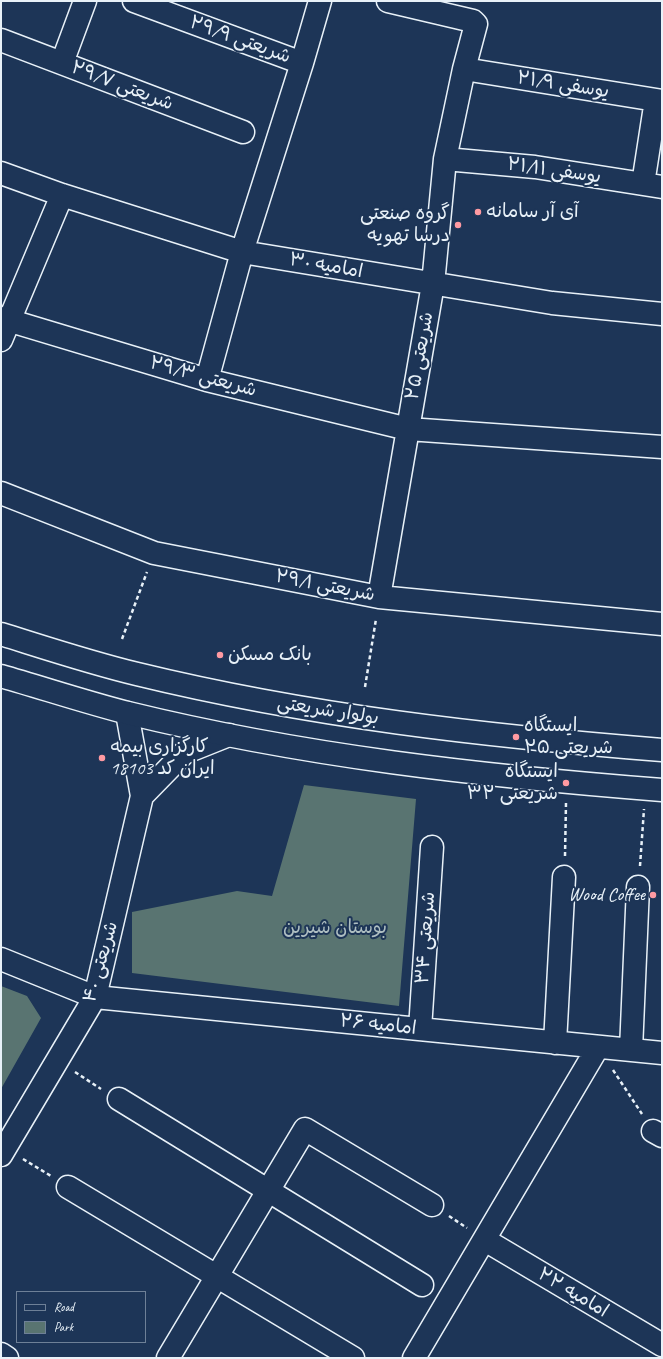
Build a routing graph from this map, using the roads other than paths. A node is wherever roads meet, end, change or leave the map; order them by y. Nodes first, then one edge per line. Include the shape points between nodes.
1 (85, 1) edge
2 (134, 1) edge
3 (320, 1) edge
4 (393, 2) edge
5 (1, 40) edge
6 (62, 63) junction
7 (302, 63) junction
8 (464, 69) junction
9 (659, 100) edge
10 (243, 132) dead end
11 (445, 159) junction
12 (1, 173) edge
13 (652, 186) edge
14 (62, 195) junction
15 (242, 252) junction
16 (432, 284) junction
17 (662, 314) edge
18 (4, 326) edge
19 (208, 380) junction
20 (408, 429) junction
21 (662, 447) edge
22 (1, 493) edge
23 (379, 597) junction
24 (662, 624) edge
25 (1, 634) edge
26 (1, 676) edge
27 (127, 712) junction
28 (229, 735) junction
29 (662, 750) edge
30 (653, 789) edge
31 (142, 796) junction
32 (432, 847) dead end
33 (564, 877) road end
34 (638, 887) road end
35 (1, 959) edge
36 (95, 997) junction
37 (420, 1029) junction
38 (555, 1043) junction
39 (598, 1047) junction
40 (631, 1050) junction
41 (662, 1053) edge
42 (119, 1099) road end
43 (3, 1151) edge
44 (68, 1188) road end
45 (268, 1191) junction
46 (432, 1204) road end
47 (485, 1240) junction
48 (217, 1276) junction
49 (422, 1285) dead end
50 (662, 1346) edge
51 (1, 1354) edge
52 (7, 1358) edge
53 (168, 1358) edge
54 (353, 1358) edge
55 (414, 1358) edge

1 - 6 street
2 - 7 street, شریعتی ۲۹/۹
3 - 7 street
4 - 8 street, شریعتی ۲۵ via 473,21 476,24
5 - 6 street, شریعتی ۲۹/۷
6 - 10 street, شریعتی ۲۹/۷
7 - 15 street
8 - 9 street, یوسفی ۲۱/۹
8 - 11 street, شریعتی ۲۵
9 - 13 street
11 - 13 street, یوسفی ۲۱/۱۱ via 535,167
11 - 16 street, شریعتی ۲۵
12 - 14 street, امامیه ۳۰
14 - 15 street, امامیه ۳۰
14 - 18 street
15 - 16 street, امامیه ۳۰
15 - 19 street
16 - 17 street, امامیه ۳۰ via 552,303
16 - 20 street, شریعتی ۲۵
18 - 19 street, شریعتی ۲۹/۳
19 - 20 street, شریعتی ۲۹/۳
20 - 21 street, شریعتی ۲۹/۳
20 - 23 street, شریعتی ۲۵
22 - 23 street, شریعتی ۲۹/۱ via 154,553
23 - 24 street, شریعتی ۲۹/۱
25 - 29 street, بولوار شریعتی via 136,674 237,696 464,732
26 - 27 street, بولوار شریعتی
27 - 28 street, بولوار شریعتی
27 - 31 street, شریعتی ۴۰
28 - 30 street, بولوار شریعتی via 352,757 459,771 566,783
28 - 31 street via 184,753
31 - 36 street, شریعتی ۴۰
32 - 37 street, شریعتی ۳۴
33 - 38 street
34 - 40 street
35 - 36 street, امامیه ۲۶
36 - 37 street, امامیه ۲۶
36 - 43 street, شریعتی ۴۰
37 - 38 street, امامیه ۲۶
38 - 39 street, امامیه ۲۶
39 - 40 street, امامیه ۲۶
39 - 47 street
40 - 41 street, امامیه ۲۶
42 - 45 street
44 - 48 street
45 - 46 street via 305,1129
45 - 48 street
45 - 49 street
47 - 50 street, امامیه ۲۲
47 - 55 street
48 - 53 street
48 - 54 street
51 - 52 street

